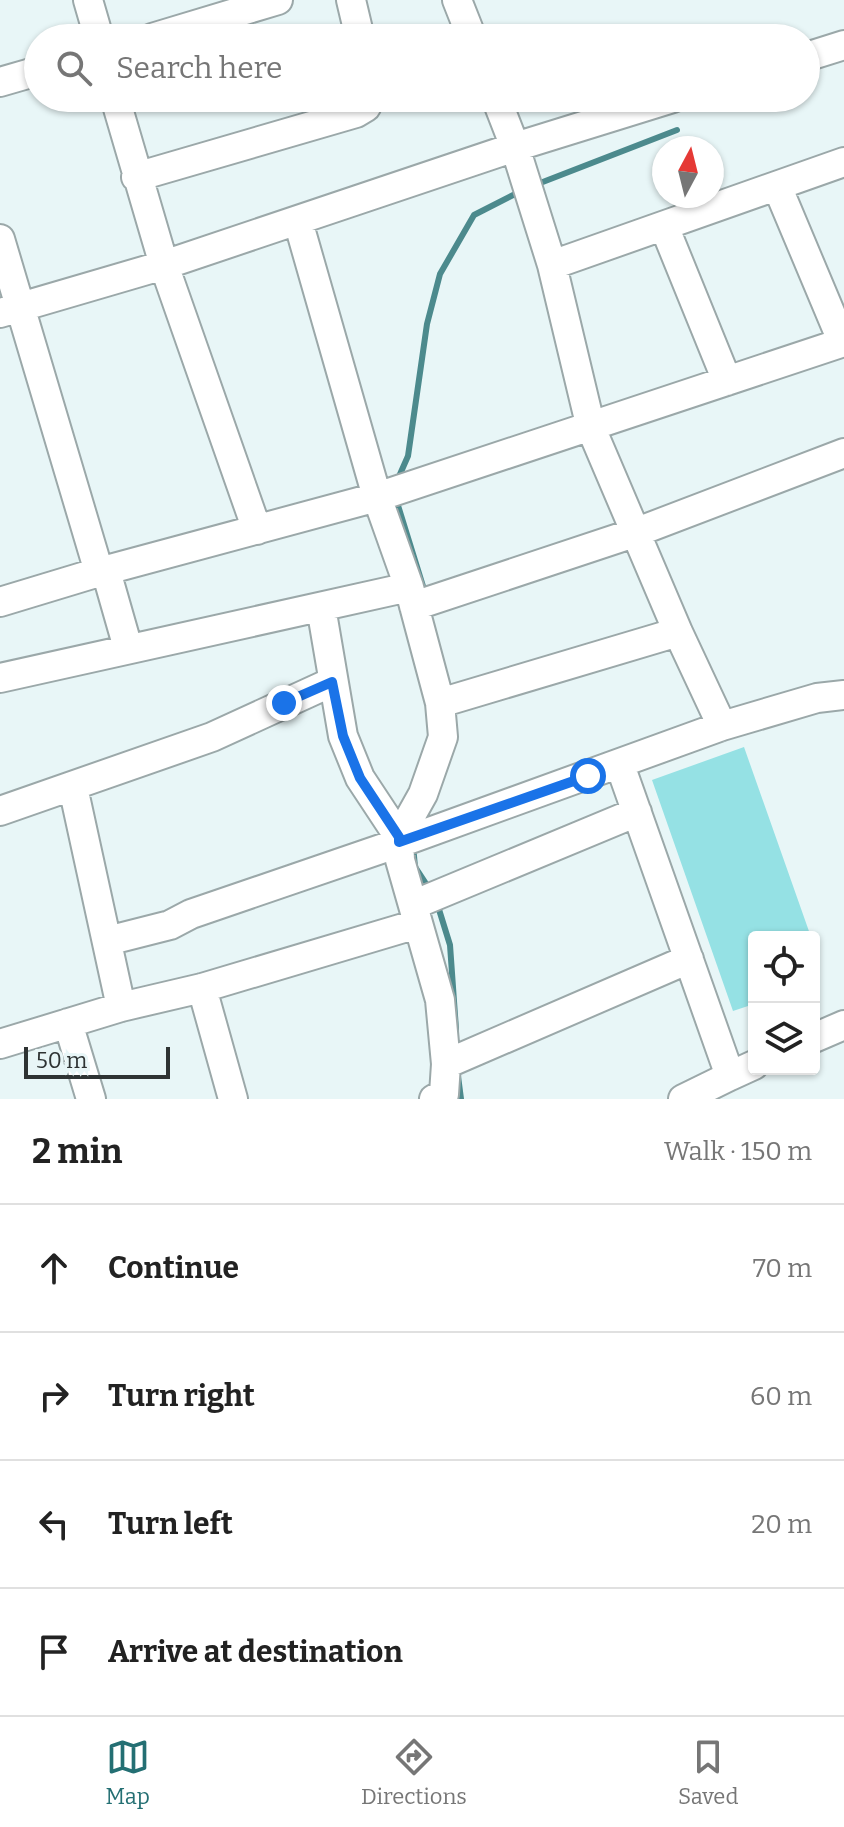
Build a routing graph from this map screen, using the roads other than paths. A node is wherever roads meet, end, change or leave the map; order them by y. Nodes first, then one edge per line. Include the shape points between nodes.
1 (88, 0) edge
2 (351, 0) edge
3 (457, 0) edge
4 (260, 3) edge
5 (95, 24) edge
6 (195, 24) edge
7 (357, 24) edge
8 (466, 24) edge
9 (844, 45) edge
10 (820, 53) edge
11 (24, 75) edge
12 (0, 82) edge
13 (119, 112) edge
14 (358, 112) edge
15 (501, 112) edge
16 (628, 112) edge
17 (515, 147) junction
18 (844, 162) edge
19 (136, 177) junction
20 (777, 186) junction
21 (298, 221) junction
22 (664, 226) junction
23 (0, 239) edge
24 (164, 265) junction
25 (552, 265) junction
26 (11, 309) edge
27 (843, 342) edge
28 (727, 381) junction
29 (591, 428) junction
30 (844, 453) edge
31 (377, 497) junction
32 (257, 530) junction
33 (637, 532) junction
34 (103, 572) junction
35 (412, 596) junction
36 (0, 602) edge
37 (321, 607) junction
38 (678, 632) junction
39 (128, 648) junction
40 (0, 678) edge
41 (332, 682) junction
42 (843, 699) edge
43 (440, 703) junction
44 (722, 726) junction
45 (620, 765) junction
46 (73, 787) junction
47 (0, 811) edge
48 (637, 812) junction
49 (399, 840) junction
50 (415, 915) junction
51 (107, 941) junction
52 (689, 959) junction
53 (202, 988) junction
54 (121, 1007) junction
55 (68, 1023) junction
56 (844, 1025) edge
57 (820, 1035) edge
58 (0, 1044) edge
59 (446, 1064) junction
60 (742, 1071) edge
61 (441, 1097) edge
62 (91, 1099) edge
63 (233, 1099) edge
64 (683, 1099) edge

1 - 5 street
2 - 7 street
3 - 8 street
4 - 6 street
9 - 10 street
11 - 12 street
13 - 19 street
14 - 19 street
15 - 17 street
16 - 17 street
17 - 21 street
17 - 25 street
18 - 20 street
19 - 24 street
20 - 22 street
20 - 27 street
21 - 24 street
21 - 31 street
22 - 25 street
22 - 28 street
23 - 26 street
24 - 26 street
24 - 32 street
25 - 29 street
26 - 34 street
27 - 28 street
28 - 29 street
29 - 31 street
29 - 33 street
30 - 33 street
31 - 32 street
31 - 35 street
32 - 34 street
33 - 35 street
33 - 38 street
34 - 36 street
34 - 39 street
35 - 37 street
35 - 43 street
37 - 39 street
37 - 41 street
38 - 43 street
38 - 44 street
39 - 40 street
41 - 46 street via 212,737
41 - 49 street via 343,736 360,778
42 - 44 street via 817,698
43 - 49 street via 443,737
44 - 45 street
45 - 48 street
45 - 49 street
46 - 47 street
46 - 51 street
48 - 50 street
48 - 52 street
49 - 50 street
49 - 51 street via 170,925
50 - 53 street
50 - 59 street via 440,1000
51 - 54 street
52 - 59 street
52 - 60 street
53 - 54 street
53 - 63 street
54 - 55 street
55 - 58 street
55 - 62 street
56 - 57 street
59 - 61 street
60 - 64 street

